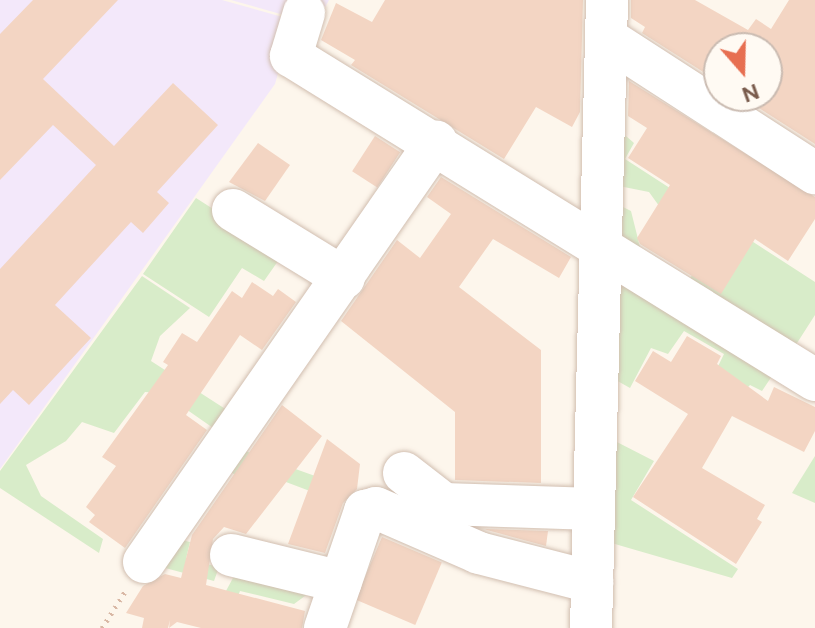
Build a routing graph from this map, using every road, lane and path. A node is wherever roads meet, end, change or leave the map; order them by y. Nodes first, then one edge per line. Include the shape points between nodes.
1 (304, 13) dead end
2 (607, 19) edge
3 (436, 142) junction
4 (815, 173) edge
5 (233, 210) dead end
6 (601, 249) junction
7 (344, 278) junction
8 (809, 365) edge
9 (404, 473) dead end
10 (594, 509) junction
11 (231, 555) dead end
12 (144, 562) joint
13 (341, 582) junction
14 (592, 582) junction
15 (102, 628) edge
16 (325, 628) edge
17 (591, 628) edge

1 - 3 street via 291,56
2 - 4 street
2 - 6 street
3 - 6 street
3 - 7 street
5 - 7 street
6 - 8 street
6 - 10 street
7 - 12 street
9 - 10 street via 444,504
10 - 14 street
11 - 13 street
12 - 15 path
13 - 14 street via 365,511 376,508 479,553
13 - 16 street
14 - 17 street

